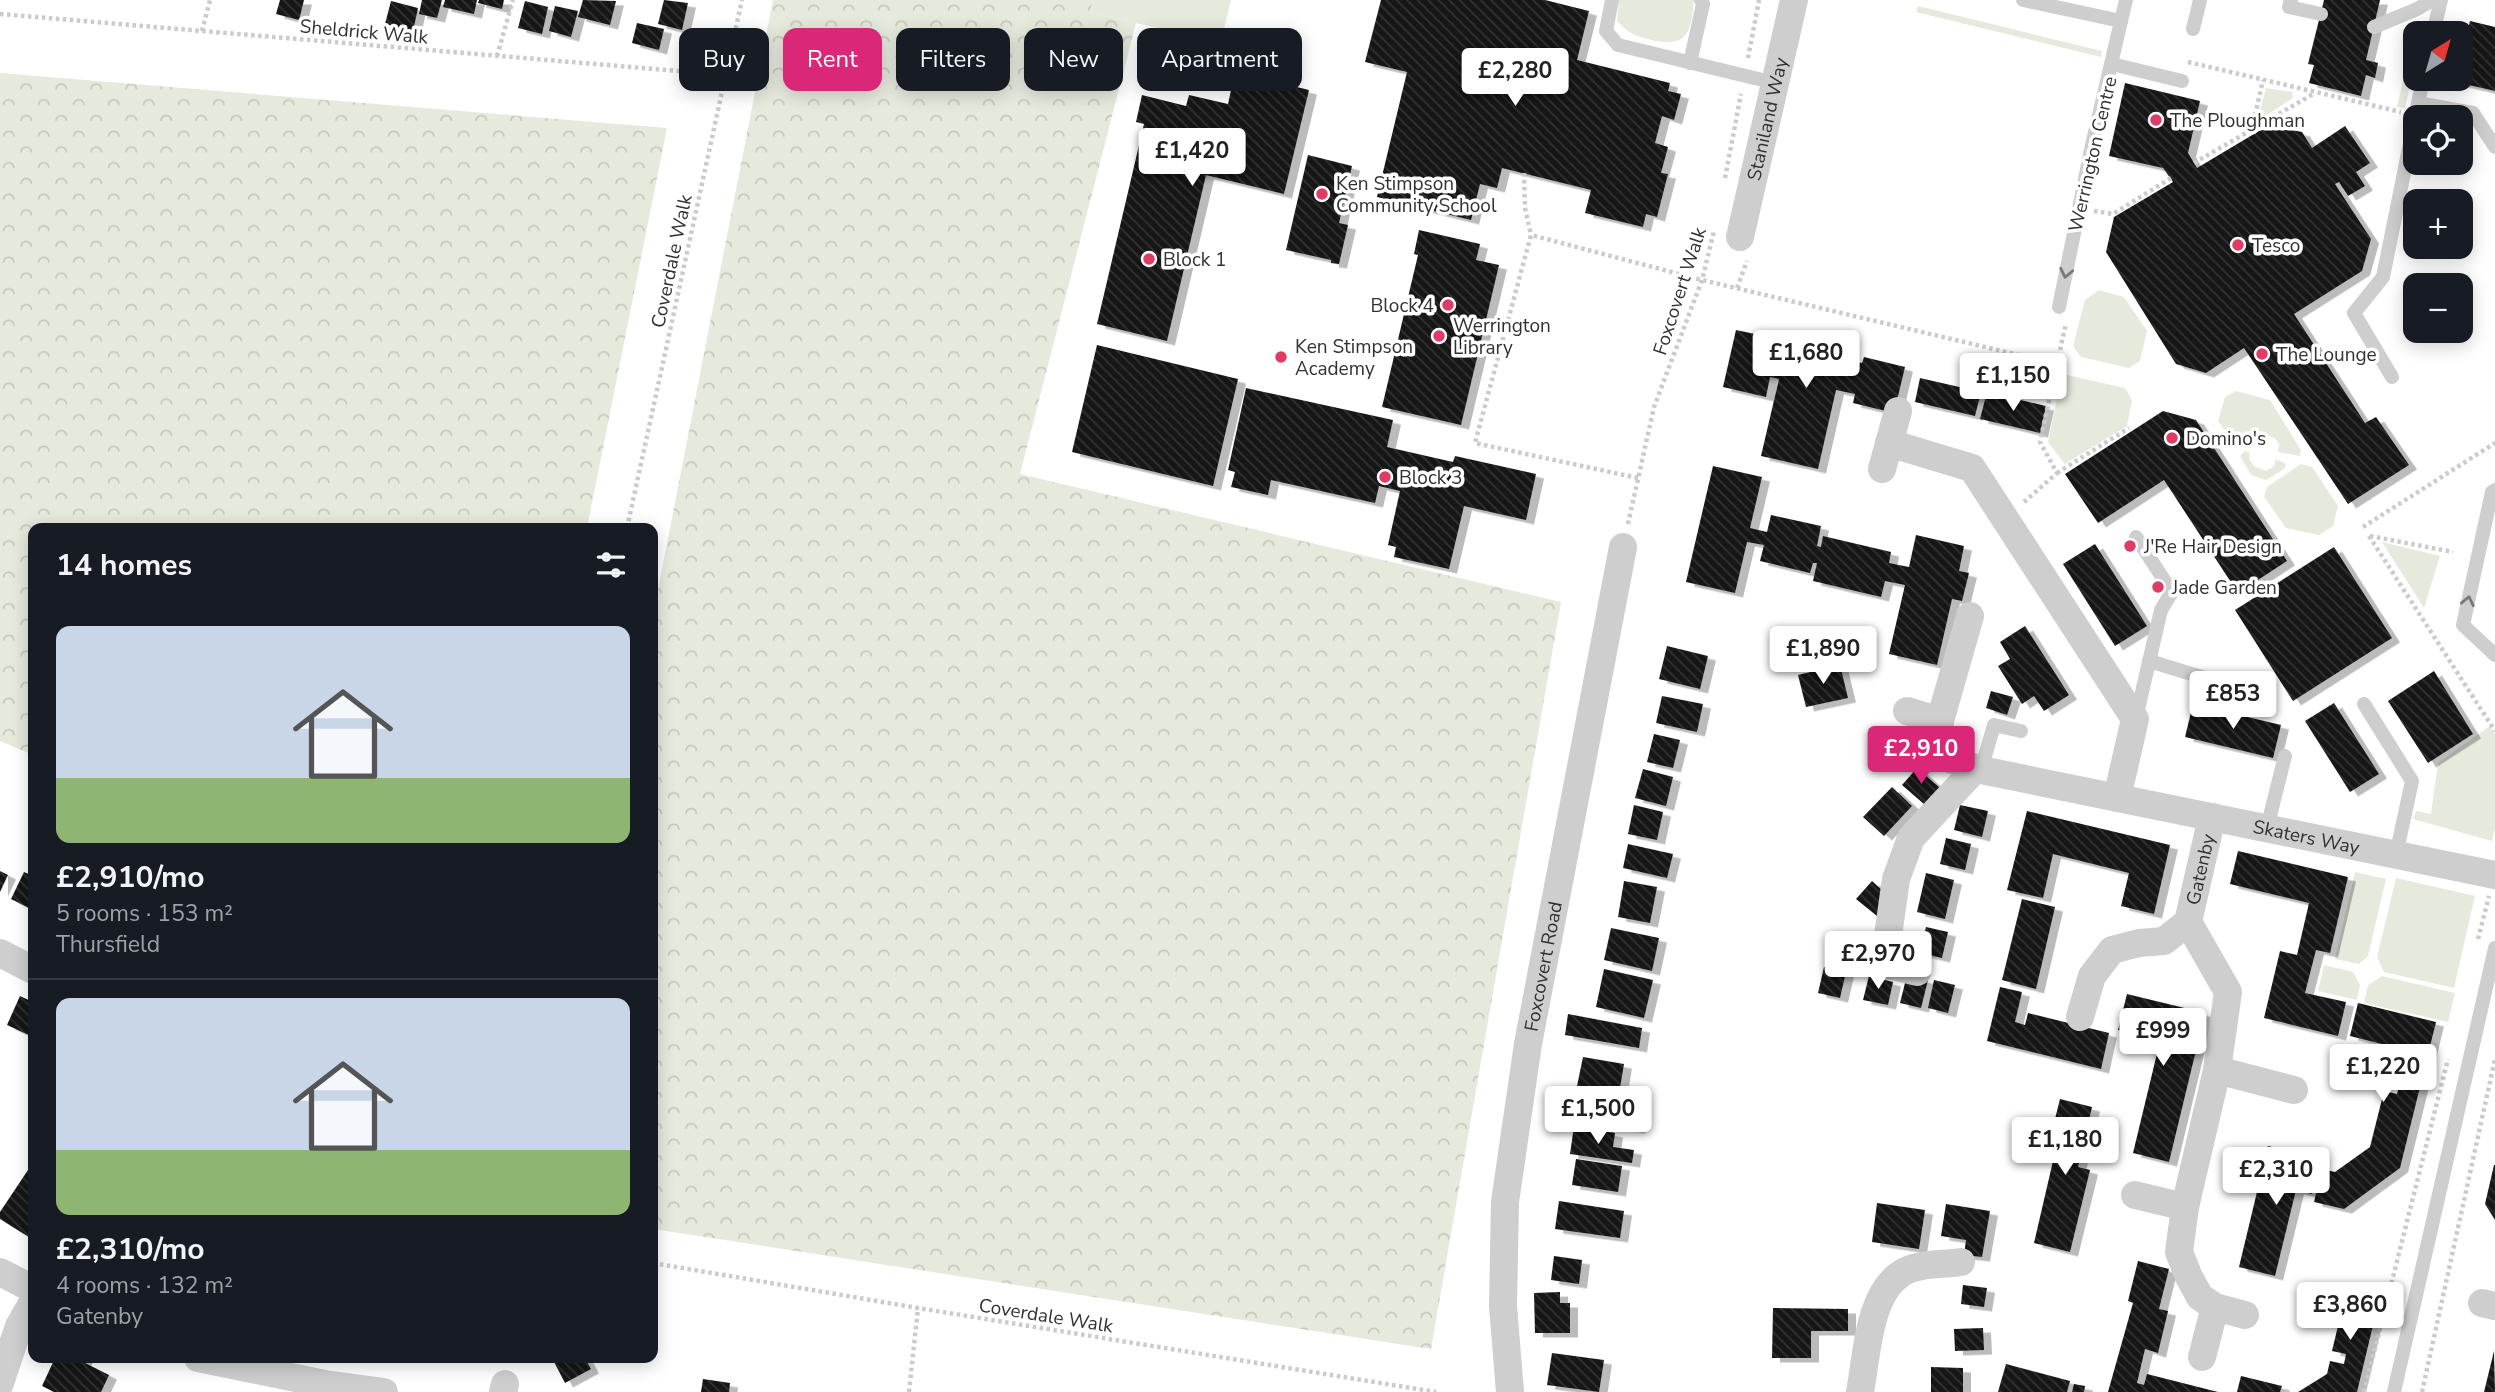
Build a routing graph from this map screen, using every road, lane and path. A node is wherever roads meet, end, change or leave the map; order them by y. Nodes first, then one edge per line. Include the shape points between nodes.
1 (210, 0) edge
2 (513, 0) edge
3 (735, 0) edge
4 (1612, 0) edge
5 (1701, 0) edge
6 (1759, 0) edge
7 (1794, 0) edge
8 (2023, 0) edge
9 (2126, 0) edge
10 (2200, 0) edge
11 (2291, 0) edge
12 (2433, 0) edge
13 (2441, 0) edge
14 (741, 1) edge
15 (2066, 5) edge
16 (0, 14) edge
17 (2321, 14) dead end
18 (2121, 21) junction
19 (2436, 21) edge
20 (2374, 27) dead end
21 (736, 28) edge
22 (2193, 29) dead end
23 (202, 31) junction
24 (497, 56) junction
25 (2183, 61) dead end
26 (1690, 63) junction
27 (2112, 64) junction
28 (679, 71) edge
29 (1744, 76) junction
30 (2263, 80) junction
31 (2182, 81) dead end
32 (1775, 83) junction
33 (723, 91) edge
34 (2316, 93) junction
35 (2403, 107) edge
36 (2473, 113) edge
37 (2252, 129) junction
38 (2495, 148) edge
39 (2194, 163) dead end
40 (1524, 173) dead end
41 (2404, 175) edge
42 (2171, 178) dead end
43 (1723, 188) dead end
44 (2091, 210) dead end
45 (1728, 232) joint
46 (1531, 235) junction
47 (1702, 280) junction
48 (2059, 307) dead end
49 (1480, 345) dead end
50 (1501, 348) junction
51 (2392, 377) dead end
52 (1898, 411) dead end
53 (2129, 428) dead end
54 (2495, 443) edge
55 (2057, 473) junction
56 (1638, 478) junction
57 (2495, 490) edge
58 (2005, 518) junction
59 (628, 523) edge
60 (2363, 527) dead end
61 (2136, 537) dead end
62 (1623, 547) joint
63 (2453, 552) dead end
64 (1970, 617) dead end
65 (2495, 655) edge
66 (2149, 661) junction
67 (2251, 692) dead end
68 (2364, 704) dead end
69 (1907, 711) dead end
70 (2135, 719) junction
71 (1940, 721) junction
72 (2021, 731) dead end
73 (2495, 731) edge
74 (2285, 756) dead end
75 (1979, 769) junction
76 (2117, 798) junction
77 (2212, 817) junction
78 (2267, 828) junction
79 (2396, 855) junction
80 (2493, 884) edge
81 (2188, 922) junction
82 (2477, 946) dead end
83 (2495, 948) edge
84 (0, 953) edge
85 (28, 967) edge
86 (1917, 972) dead end
87 (2080, 1017) dead end
88 (2449, 1054) dead end
89 (2495, 1059) edge
90 (2217, 1070) junction
91 (2294, 1090) dead end
92 (2135, 1195) dead end
93 (2185, 1207) junction
94 (1961, 1262) dead end
95 (658, 1263) edge
96 (0, 1272) edge
97 (28, 1286) edge
98 (2215, 1307) junction
99 (918, 1308) junction
100 (28, 1311) edge
101 (2245, 1315) dead end
102 (2202, 1357) dead end
103 (219, 1363) edge
104 (0, 1383) edge
105 (325, 1388) edge
106 (384, 1392) edge
107 (909, 1392) edge
108 (1436, 1392) edge
109 (1510, 1392) edge
110 (1860, 1392) edge
111 (2364, 1392) edge
112 (2394, 1392) edge
113 (2422, 1392) edge

1 - 23 path
2 - 24 path
3 - 14 path
4 - 26 lane via 1605,31 1618,45
5 - 26 lane
6 - 29 path
7 - 32 street, Staniland Way
8 - 15 lane
9 - 18 lane, Werrington Centre
10 - 22 lane
11 - 17 lane via 2289,7
12 - 20 lane
13 - 19 lane
14 - 21 path, Coverdale Walk
15 - 18 lane
16 - 23 path, Sheldrick Walk
18 - 27 lane, Werrington Centre
23 - 24 path, Sheldrick Walk
24 - 28 path, Sheldrick Walk
25 - 30 path
26 - 29 lane
27 - 31 lane
27 -> 48 lane, Werrington Centre
29 - 32 lane
29 - 43 path
30 - 34 path
30 - 37 path
32 - 45 street, Staniland Way
33 - 59 path, Coverdale Walk
34 - 35 path
34 - 37 path
36 - 38 lane
37 - 39 path
40 - 46 path
41 - 51 lane via 2383,277 2354,313
42 - 44 path via 2113,214
45 - 47 path, Foxcovert Walk
46 - 47 path
46 - 50 path
47 - 55 path via 2058,364 2040,442
47 - 56 path, Foxcovert Walk via 1654,407
49 - 50 path
50 - 56 path via 1475,443
52 - 58 street via 1885,456 1972,468
53 - 55 path
54 - 60 path
55 - 58 path
56 - 62 path, Foxcovert Walk
65 -> 57 lane via 2463,625
58 - 70 street
61 - 66 lane via 2172,592 2161,610
62 - 109 street, Foxcovert Road via 1528,1044 1505,1202 1503,1306
63 - 73 path via 2369,536
64 - 71 street
66 - 67 lane
66 - 70 lane
68 - 79 lane via 2412,780
69 - 71 street
70 - 76 street
71 - 75 street, Skaters Way via 1938,749 1950,759
72 - 75 lane via 1994,724
74 - 78 lane
75 - 76 street, Skaters Way
75 - 86 street via 1911,838 1896,878 1872,961
76 - 77 street, Skaters Way
77 - 78 street, Skaters Way
77 - 81 street, Gatenby
78 - 79 street, Skaters Way
79 - 80 street, Skaters Way
80 - 82 path
81 - 87 street, Gatenby via 2164,941 2112,950 2092,976
81 - 90 street, Gatenby via 2228,992
83 - 112 lane
84 - 85 street
88 - 111 path
89 - 113 path
90 - 91 street
90 - 93 street, Gatenby
92 - 93 street
93 - 98 street, Gatenby via 2179,1252 2200,1297
94 - 110 street via 1914,1269 1890,1285 1875,1306
95 - 99 path, Coverdale Walk
96 - 97 street
98 - 101 street
98 - 102 street
99 - 107 path
99 - 108 path, Coverdale Walk
100 - 104 street
103 - 105 street
105 - 106 street

